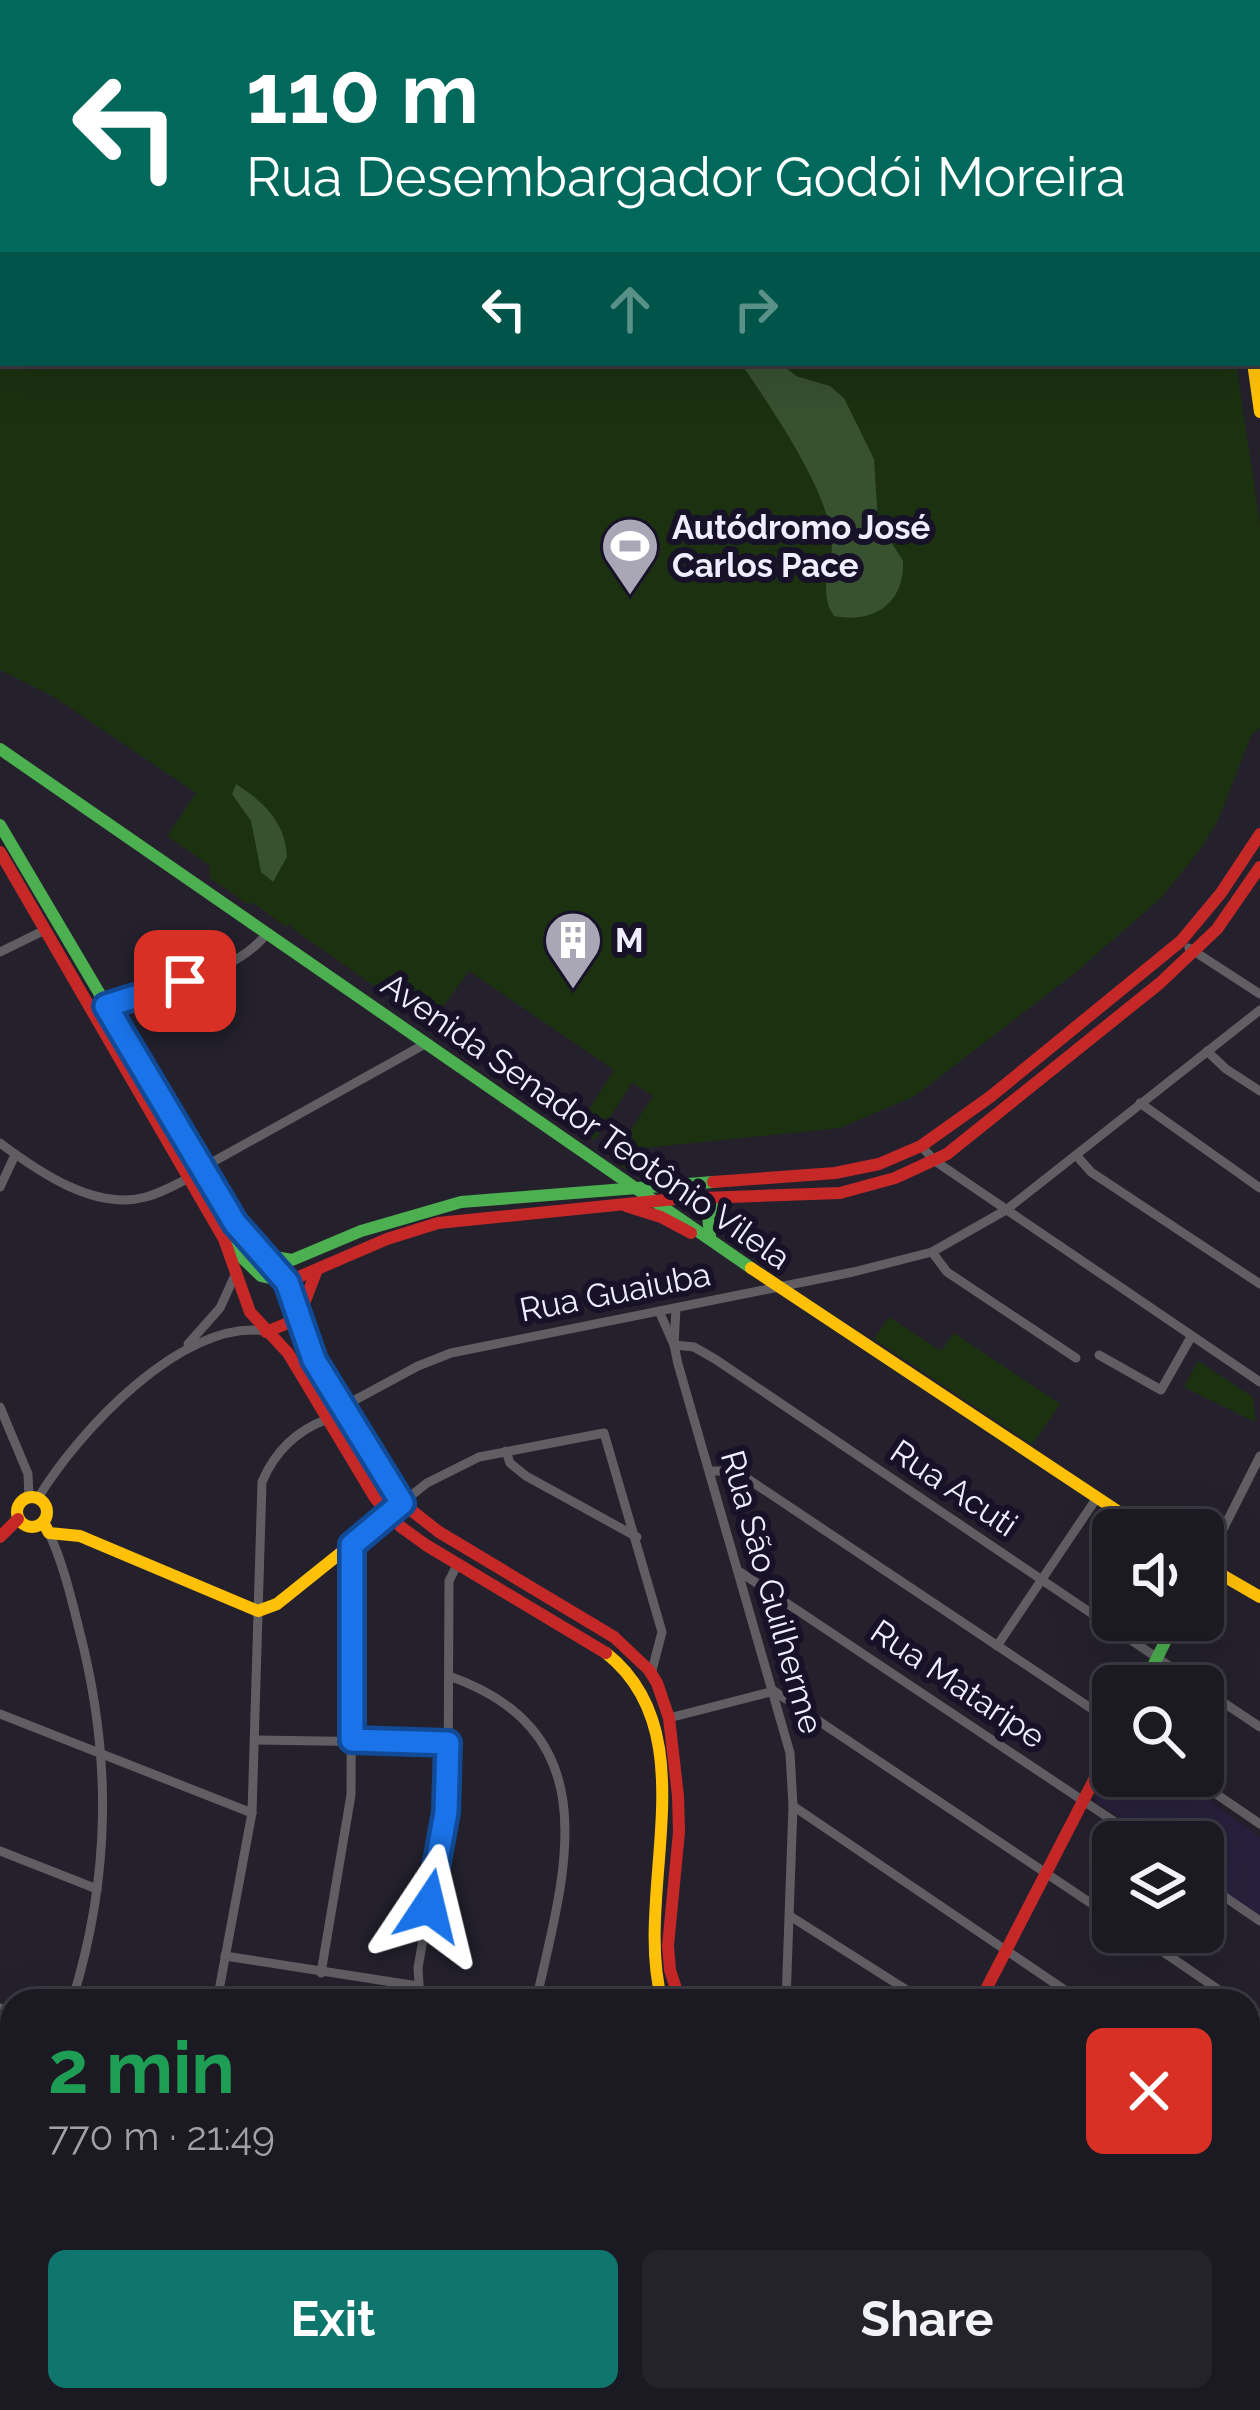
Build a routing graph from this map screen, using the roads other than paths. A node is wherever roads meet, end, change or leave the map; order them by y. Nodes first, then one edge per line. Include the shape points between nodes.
1 (1253, 366) edge
2 (1260, 412) edge
3 (0, 749) edge
4 (0, 824) edge
5 (1260, 834) edge
6 (0, 852) edge
7 (1260, 867) edge
8 (45, 930) junction
9 (267, 933) junction
10 (1181, 941) junction
11 (0, 952) edge
12 (1195, 952) junction
13 (1260, 994) edge
14 (106, 1006) junction
15 (1260, 1010) edge
16 (424, 1043) junction
17 (1207, 1051) junction
18 (1260, 1091) edge
19 (1141, 1103) junction
20 (0, 1143) edge
21 (921, 1146) junction
22 (15, 1155) junction
23 (1076, 1155) junction
24 (935, 1161) junction
25 (202, 1168) junction
26 (189, 1178) junction
27 (0, 1187) edge
28 (1260, 1188) edge
29 (634, 1189) junction
30 (725, 1200) junction
31 (656, 1201) junction
32 (626, 1206) junction
33 (1006, 1210) junction
34 (361, 1231) junction
35 (224, 1239) junction
36 (712, 1241) junction
37 (368, 1247) junction
38 (932, 1252) junction
39 (263, 1255) junction
40 (316, 1272) junction
41 (235, 1275) junction
42 (287, 1282) junction
43 (1260, 1284) edge
44 (775, 1285) junction
45 (676, 1308) junction
46 (659, 1311) junction
47 (298, 1319) junction
48 (266, 1331) junction
49 (1191, 1337) junction
50 (674, 1345) junction
51 (184, 1349) junction
52 (1099, 1355) dead end
53 (1076, 1358) dead end
54 (1260, 1382) edge
55 (0, 1407) edge
56 (342, 1407) junction
57 (328, 1419) junction
58 (506, 1451) junction
59 (1260, 1456) edge
60 (710, 1471) junction
61 (34, 1498) junction
62 (1096, 1499) junction
63 (402, 1503) junction
64 (1112, 1509) edge
65 (388, 1515) junction
66 (19, 1519) junction
67 (46, 1527) junction
68 (1224, 1527) edge
69 (0, 1537) edge
70 (637, 1537) junction
71 (352, 1545) junction
72 (457, 1565) junction
73 (740, 1572) junction
74 (1224, 1577) edge
75 (1040, 1579) junction
76 (1260, 1597) edge
77 (258, 1611) junction
78 (1166, 1641) edge
79 (998, 1646) junction
80 (1157, 1658) junction
81 (1154, 1665) edge
82 (1168, 1665) edge
83 (651, 1674) junction
84 (449, 1676) junction
85 (774, 1691) junction
86 (1224, 1703) edge
87 (1092, 1709) edge
88 (0, 1714) edge
89 (669, 1718) junction
90 (1260, 1727) edge
91 (257, 1740) junction
92 (352, 1740) junction
93 (448, 1743) junction
94 (104, 1756) junction
95 (1092, 1783) edge
96 (1221, 1797) edge
97 (1083, 1800) junction
98 (794, 1806) junction
99 (252, 1813) junction
100 (1114, 1821) edge
101 (1260, 1824) edge
102 (0, 1851) edge
103 (1046, 1872) junction
104 (97, 1889) junction
105 (1224, 1896) edge
106 (1092, 1904) edge
107 (790, 1916) junction
108 (1260, 1921) edge
109 (1006, 1951) junction
110 (1164, 1953) edge
111 (224, 1956) junction
112 (321, 1973) junction
113 (418, 1985) junction
114 (75, 1989) edge
115 (219, 1989) edge
116 (418, 1989) edge
117 (538, 1989) edge
118 (660, 1989) edge
119 (676, 1989) edge
120 (787, 1989) edge
121 (905, 1989) edge
122 (986, 1989) edge
123 (1063, 1989) edge
124 (1217, 1989) edge

1 - 2 main road
3 - 9 main road, Avenida Senador Teotônio Vilela
4 - 14 main road
5 - 10 main road
6 - 8 main road
7 - 12 main road
8 - 11 street
8 - 26 main road
9 - 14 street via 236,960
9 - 16 main road, Avenida Senador Teotônio Vilela
10 - 12 street
10 - 21 main road
12 - 13 street
12 - 24 main road
14 - 25 main road
15 - 17 street, Rua Guaiuba
16 - 25 street
16 - 29 main road, Avenida Senador Teotônio Vilela
17 - 18 street
17 - 19 street, Rua Guaiuba
19 - 23 street, Rua Guaiuba
19 - 28 street
20 - 22 street
21 - 24 street
21 - 29 main road via 836,1173
22 - 26 street via 98,1197 149,1197
22 - 27 street
23 - 33 street, Rua Guaiuba
23 - 43 street
24 - 30 main road via 840,1192
24 - 33 street
25 - 39 main road
26 - 35 main road
29 - 31 main road, Avenida Senador Teotônio Vilela
29 - 34 main road via 461,1202
30 - 31 main road
30 - 36 main road via 708,1215
31 - 32 main road
31 - 36 main road, Avenida Senador Teotônio Vilela
32 - 36 main road
32 - 37 main road via 438,1223
33 - 38 street, Rua Guaiuba
33 - 49 street
34 - 37 main road
34 - 39 main road via 292,1260
35 - 41 main road
35 - 42 main road via 261,1276
36 - 44 main road, Avenida Senador Teotônio Vilela
37 - 40 main road
38 - 44 street, Rua Guaiuba
38 - 53 street via 947,1272
39 - 42 main road
40 - 42 main road
40 - 47 main road
41 - 48 main road
41 - 51 street via 220,1308
42 - 47 main road
44 - 45 street, Rua Guaiuba
44 - 62 main road, Avenida Senador Teotônio Vilela
45 - 46 street, Rua Guaiuba
45 - 50 street, Rua São Guilherme
46 - 50 street, Rua São Guilherme
46 - 56 street, Rua Guaiuba via 451,1353
47 - 48 main road
47 - 56 main road
48 - 51 street via 228,1330
48 - 57 main road via 289,1353
49 - 52 street via 1161,1390
49 - 54 street
50 - 60 street, Rua São Guilherme
50 - 75 street, Rua Acuti via 715,1359
51 - 61 street via 105,1417
55 - 61 street
56 - 63 main road
57 - 65 main road
57 - 77 street via 280,1450 262,1482
58 - 63 street via 457,1466
58 - 70 street via 526,1476
58 - 70 street via 604,1433
59 - 68 street
60 - 73 street, Rua São Guilherme
60 - 79 street via 736,1471
61 - 66 main road via 19,1505
61 - 67 main road via 47,1509
62 - 64 main road, Avenida Senador Teotônio Vilela
62 - 75 street
63 - 65 main road
63 - 83 main road via 614,1637
65 - 71 main road
65 - 72 main road
66 - 67 main road
66 - 69 main road
67 - 77 main road
67 - 94 street via 91,1676
70 - 83 street via 662,1631
71 - 77 main road
71 - 92 street
72 - 84 street via 449,1582
72 - 118 main road via 605,1652 645,1698 661,1787 651,1945
73 - 85 street, Rua São Guilherme
73 - 97 street, Rua Mataripe
74 - 76 main road
75 - 79 street
75 - 80 street, Rua Acuti
77 - 91 street
78 - 80 main road
79 - 87 street
80 - 81 main road
80 - 82 street, Rua Acuti
83 - 89 main road
84 - 93 street
84 - 117 street via 518,1715 563,1787 562,1873
85 - 89 street
85 - 98 street, Rua São Guilherme
85 - 103 street
86 - 90 street, Rua Acuti
88 - 94 street
89 - 119 main road via 679,1832 668,1946
91 - 92 street
91 - 99 street
92 - 93 street
92 - 112 street via 352,1795
93 - 113 street via 446,1812
94 - 99 street
94 - 104 street
95 - 97 main road
96 - 101 street
97 - 100 street, Rua Mataripe
97 - 103 main road
98 - 107 street, Rua São Guilherme
98 - 109 street
99 - 111 street
102 - 104 street
103 - 106 street
103 - 109 main road
104 - 114 street
105 - 108 street
107 - 120 street, Rua São Guilherme
107 - 121 street
109 - 122 main road
109 - 123 street
110 - 124 street
111 - 112 street
111 - 115 street
112 - 113 street
113 - 116 street

